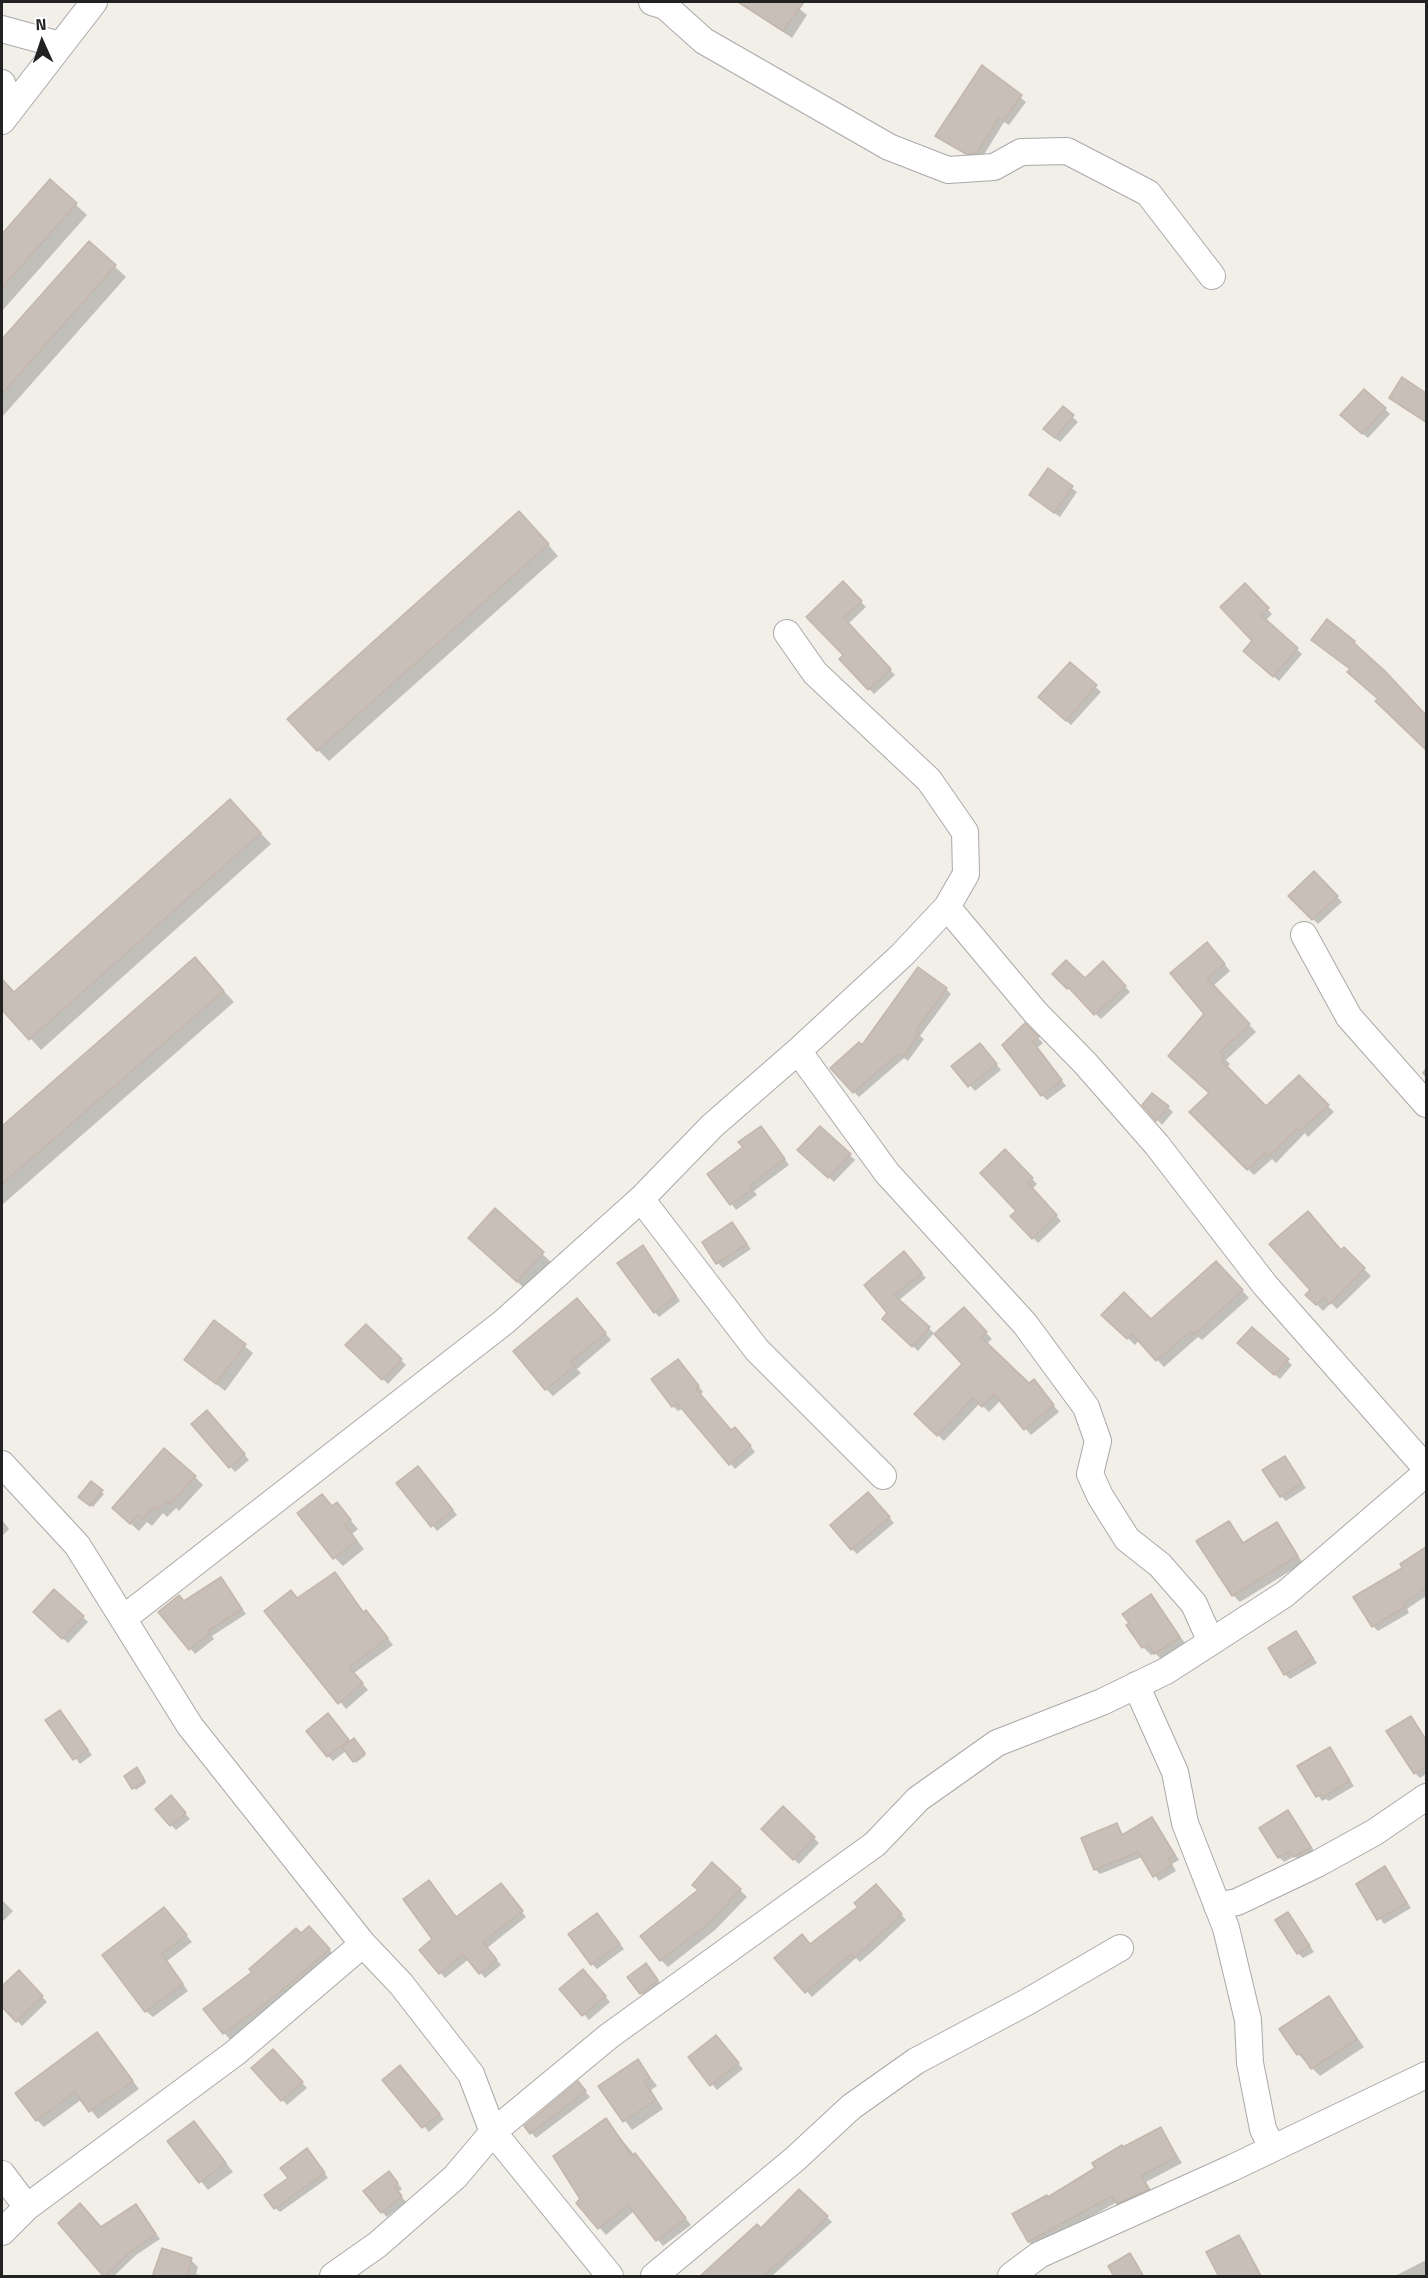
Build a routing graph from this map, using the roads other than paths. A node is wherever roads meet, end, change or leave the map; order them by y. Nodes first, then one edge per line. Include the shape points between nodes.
1 (94, 2) edge
2 (651, 2) edge
3 (2, 28) edge
4 (60, 45) junction
5 (2, 83) edge
6 (6, 114) edge
7 (1212, 276) dead end
8 (787, 633) dead end
9 (947, 907) junction
10 (1304, 934) dead end
11 (798, 1052) junction
12 (1426, 1104) edge
13 (641, 1199) junction
14 (2, 1464) edge
15 (1426, 1471) edge
16 (883, 1476) dead end
17 (124, 1618) junction
18 (1211, 1642) junction
19 (1136, 1685) junction
20 (1426, 1797) edge
21 (1217, 1906) junction
22 (363, 1944) junction
23 (1120, 1948) dead end
24 (1426, 2075) edge
25 (493, 2132) junction
26 (1272, 2148) junction
27 (2, 2174) edge
28 (27, 2207) junction
29 (2, 2232) edge
30 (333, 2277) edge
31 (610, 2277) edge
32 (654, 2277) edge
33 (1011, 2277) edge

1 - 4 street
2 - 7 street via 665,6 704,41 890,147 948,170 994,167 1022,152 1067,151 1148,193
3 - 4 street
4 - 6 street
5 - 6 street
8 - 9 street via 815,673 929,780 965,832 966,874
9 - 11 street via 902,955
9 - 15 street via 1156,1146 1265,1285
10 - 12 street via 1349,1017
11 - 13 street via 712,1126
11 - 18 street via 887,1173 1025,1324 1086,1407 1098,1441 1090,1474 1100,1496 1127,1539 1160,1565 1194,1604
13 - 16 street via 757,1350
13 - 17 street via 504,1322
14 - 17 street via 77,1545
15 - 18 street via 1285,1594
17 - 22 street via 190,1726
18 - 19 street
19 - 21 street via 1175,1772 1185,1823
19 - 25 street via 997,1743 918,1799 875,1844 609,2036
20 - 21 street via 1375,1832 1317,1864 1237,1902
21 - 26 street via 1239,1974 1248,2020 1250,2063 1263,2129
22 - 25 street via 401,1984 471,2074
22 - 28 street via 235,2053
23 - 32 street via 916,2061 851,2107
24 - 26 street
25 - 30 street via 455,2177 377,2245
25 - 31 street
26 - 33 street via 1039,2254
27 - 28 street
28 - 29 street

